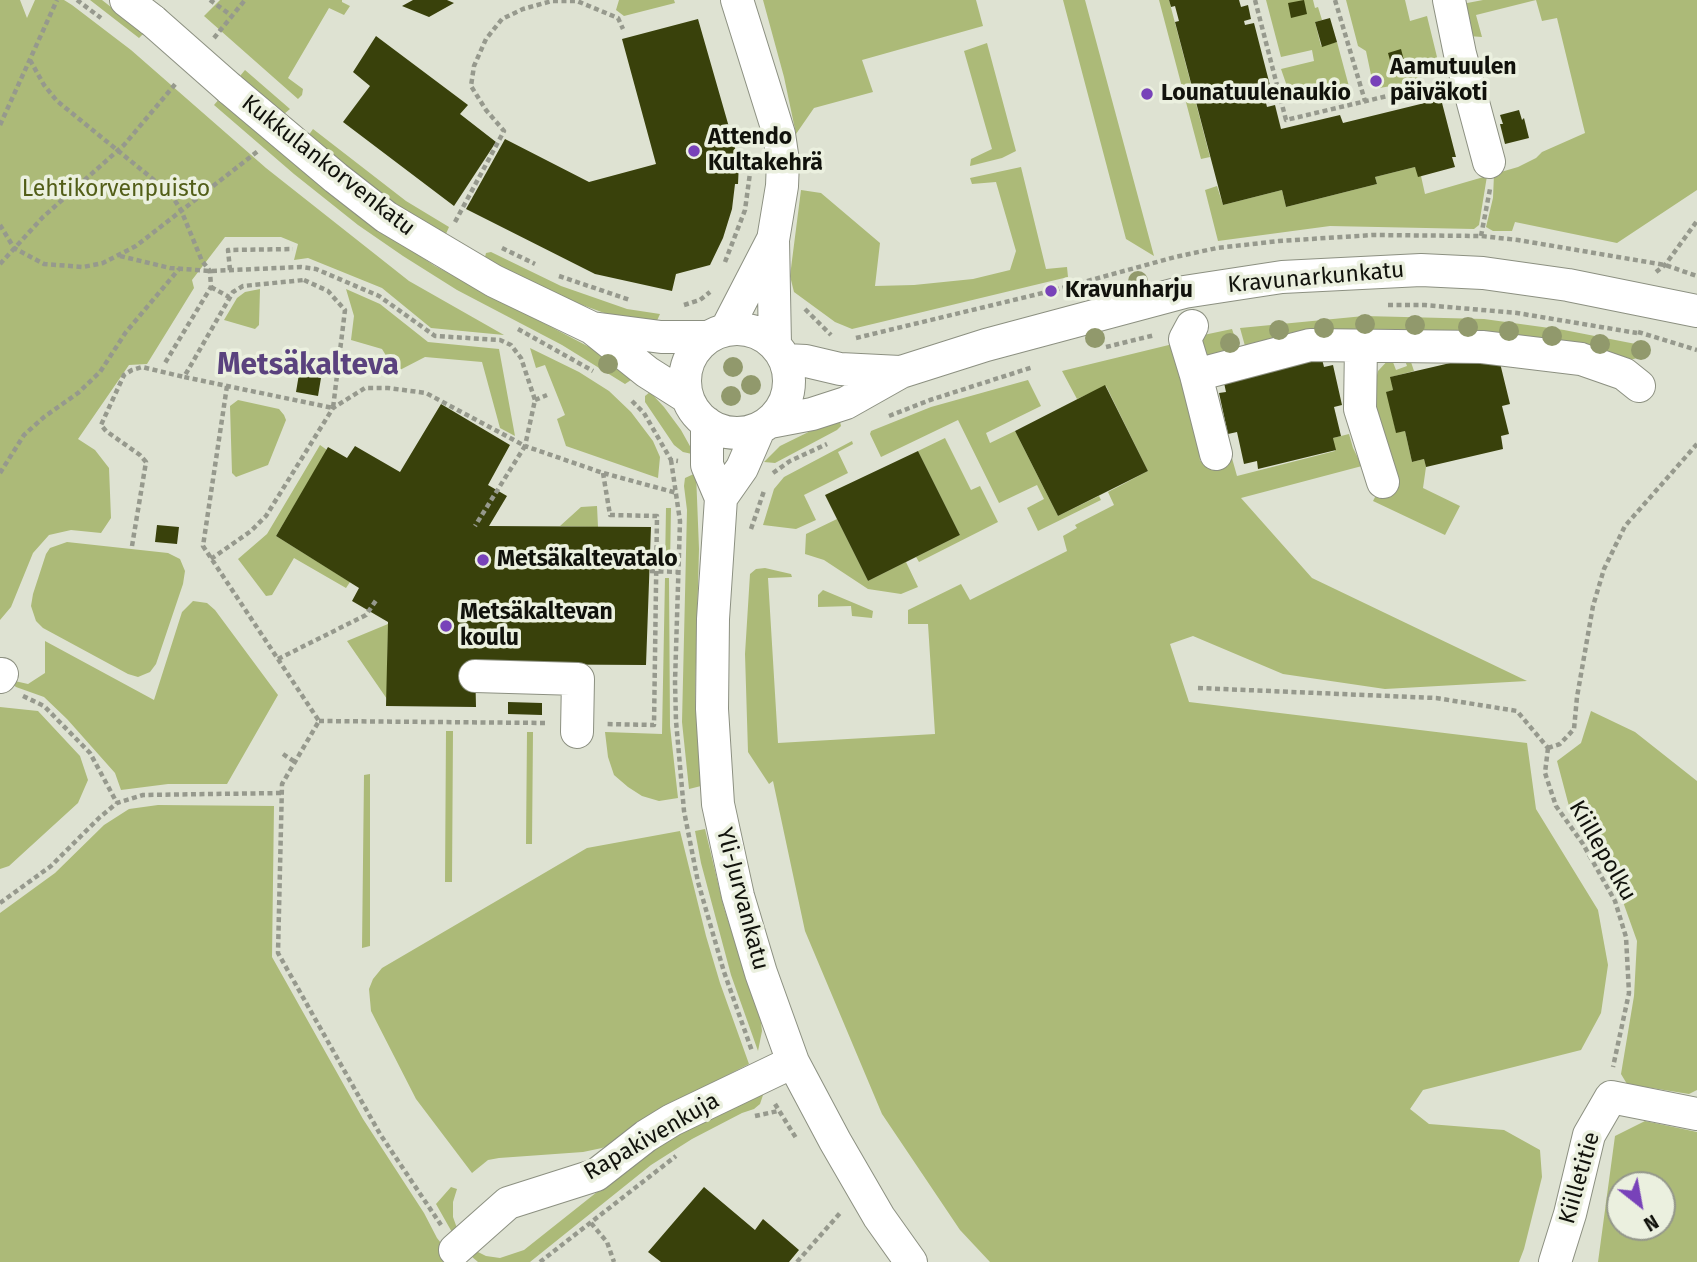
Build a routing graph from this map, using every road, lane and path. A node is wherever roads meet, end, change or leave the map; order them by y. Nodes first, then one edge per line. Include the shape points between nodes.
1 (57, 0) edge
2 (126, 0) edge
3 (210, 0) edge
4 (245, 0) edge
5 (737, 0) edge
6 (1255, 0) edge
7 (1335, 0) edge
8 (1449, 0) edge
9 (232, 16) junction
10 (623, 29) dead end
11 (207, 46) dead end
12 (30, 60) junction
13 (182, 76) dead end
14 (1421, 88) dead end
15 (1365, 101) junction
16 (0, 125) edge
17 (249, 143) dead end
18 (117, 151) junction
19 (1489, 162) joint
20 (750, 171) dead end
21 (181, 210) junction
22 (443, 216) dead end
23 (454, 223) junction
24 (0, 225) edge
25 (465, 228) dead end
26 (1481, 236) junction
27 (773, 240) junction
28 (499, 246) dead end
29 (14, 248) junction
30 (293, 249) dead end
31 (120, 256) junction
32 (724, 262) dead end
33 (0, 264) edge
34 (180, 269) junction
35 (230, 270) junction
36 (547, 270) dead end
37 (209, 271) junction
38 (558, 276) dead end
39 (1697, 276) edge
40 (211, 287) junction
41 (745, 292) junction
42 (229, 298) junction
43 (775, 301) junction
44 (641, 303) dead end
45 (1386, 305) dead end
46 (1697, 311) edge
47 (1192, 326) joint
48 (516, 328) dead end
49 (592, 328) junction
50 (1637, 333) dead end
51 (718, 334) junction
52 (661, 337) junction
53 (833, 337) dead end
54 (852, 339) dead end
55 (1361, 346) junction
56 (1101, 348) dead end
57 (780, 352) junction
58 (165, 363) dead end
59 (1039, 365) dead end
60 (647, 372) junction
61 (901, 372) junction
62 (1196, 375) junction
63 (184, 377) junction
64 (603, 378) dead end
65 (227, 386) junction
66 (1639, 386) dead end
67 (547, 395) dead end
68 (688, 398) junction
69 (535, 400) junction
70 (333, 408) junction
71 (885, 418) dead end
72 (707, 424) junction
73 (765, 425) junction
74 (839, 438) dead end
75 (1697, 444) edge
76 (525, 446) junction
77 (1216, 453) dead end
78 (707, 465) junction
79 (756, 472) junction
80 (0, 473) edge
81 (603, 473) junction
82 (1383, 482) dead end
83 (677, 493) dead end
84 (721, 498) junction
85 (475, 526) dead end
86 (749, 536) dead end
87 (132, 546) dead end
88 (211, 559) junction
89 (650, 571) dead end
90 (657, 571) junction
91 (678, 572) dead end
92 (377, 599) dead end
93 (278, 659) junction
94 (475, 676) dead end
95 (7, 682) edge
96 (1198, 688) dead end
97 (319, 722) junction
98 (577, 727) junction
99 (1548, 748) junction
100 (283, 754) dead end
101 (295, 762) junction
102 (282, 793) junction
103 (117, 803) junction
104 (0, 903) edge
105 (793, 1062) junction
106 (1611, 1097) junction
107 (778, 1111) dead end
108 (1697, 1114) edge
109 (754, 1116) dead end
110 (683, 1150) dead end
111 (841, 1212) dead end
112 (591, 1223) junction
113 (456, 1250) joint
114 (540, 1262) edge
115 (614, 1262) edge
116 (797, 1262) edge
117 (911, 1262) edge
118 (1555, 1262) edge

1 - 12 path
2 - 49 street, Kukkulankorvenkatu, bridge via 386,217 494,281
3 - 9 path
4 - 9 path
5 - 27 street via 779,134 782,186
6 - 15 path via 1286,120
7 - 15 path
8 - 19 street
9 - 11 path
10 - 23 path via 618,18 597,8 577,1 552,1 502,19 484,37 471,86 504,131
12 - 16 path
12 - 18 path via 57,101
13 - 18 path
14 - 15 path
17 - 21 path via 259,151
18 - 21 path via 170,193
18 - 29 path
19 - 26 path via 1489,196
20 - 32 path via 745,210
21 - 31 path
21 - 37 path
22 - 23 path
23 - 25 path
24 - 29 path
26 - 39 path via 1665,265
26 - 54 path via 1373,235 1182,252 1051,291
27 - 41 street
27 - 43 street
28 - 36 path
29 - 31 path via 44,264 61,267 83,267
29 - 33 path
30 - 35 path via 228,250
31 - 34 path
34 - 37 path
34 - 80 path via 126,332 100,372 24,435
35 - 37 path
35 - 69 path via 316,269 379,296 435,336 500,340 521,358
37 - 40 path
38 - 44 path
40 - 42 path
40 - 58 path
41 - 51 street
41 - 52 path via 714,288 700,300 668,309
42 - 63 path
42 - 70 path via 243,286 304,280 328,291 345,310
43 - 53 path via 806,310
43 - 57 street
45 - 50 path via 1517,313
46 - 61 street, Kravunarkunkatu via 1483,273 1421,270 1308,275 1184,292
47 - 56 path
47 - 62 street via 1185,339
48 - 64 path
49 - 52 street, Kukkulankorvenkatu
49 - 60 street, Kukkulankorvenkatu
51 - 52 street, Kukkulankorvenkatu
51 - 57 street via 744,329 761,334
51 - 68 street via 697,348 688,364
55 - 62 street via 1310,345
55 - 66 street via 1482,347 1581,359 1624,374
55 - 82 street via 1360,409
57 - 61 street, Kravunarkunkatu via 840,369
57 - 73 street via 790,376 788,394 782,409
59 - 71 path
60 - 68 street, Kukkulankorvenkatu
60 - 78 path via 631,400 644,413 671,460
61 - 73 street, Kravunarkunkatu via 846,403
62 - 77 street
63 - 65 path
63 - 87 path via 132,370 124,375 102,425 146,462
65 - 70 path
65 - 88 path via 203,546
67 - 69 path
68 - 72 street
69 - 76 path
70 - 76 path via 365,388 426,394
70 - 88 path via 267,516
72 - 73 street via 732,433
72 - 78 street, Yli-Jurvankatu
73 - 79 street
74 - 79 path
75 - 99 path via 1625,526 1592,606 1574,729 1560,744
76 - 81 path
76 - 85 path
78 - 84 street, Yli-Jurvankatu
79 - 84 street
79 - 86 path
81 - 83 path
81 - 90 path via 610,516 657,516
84 - 105 street, Yli-Jurvankatu via 712,709 718,804 738,896
88 - 93 path
89 - 90 path
90 - 91 path
90 - 98 path via 654,725
92 - 93 path via 366,615
93 - 97 path
94 - 98 street via 578,679
95 - 103 path via 44,706 90,753
96 - 99 path via 1436,698 1517,711
97 - 98 path
97 - 101 path
99 - 106 path, Kiillepolku via 1545,772 1556,806 1615,901 1626,937 1629,993
100 - 101 path
101 - 102 path
102 - 103 path via 143,795
102 - 113 path via 278,953 380,1134
103 - 104 path via 51,866
105 - 113 street, Rapakivenkuja via 672,1120 596,1175 508,1203
105 - 117 street, Yli-Jurvankatu via 873,1206
106 - 108 street
106 - 118 street, Kiilletitie via 1590,1135
107 - 109 path
110 - 112 path
111 - 116 path
112 - 114 path
112 - 115 path via 607,1242

